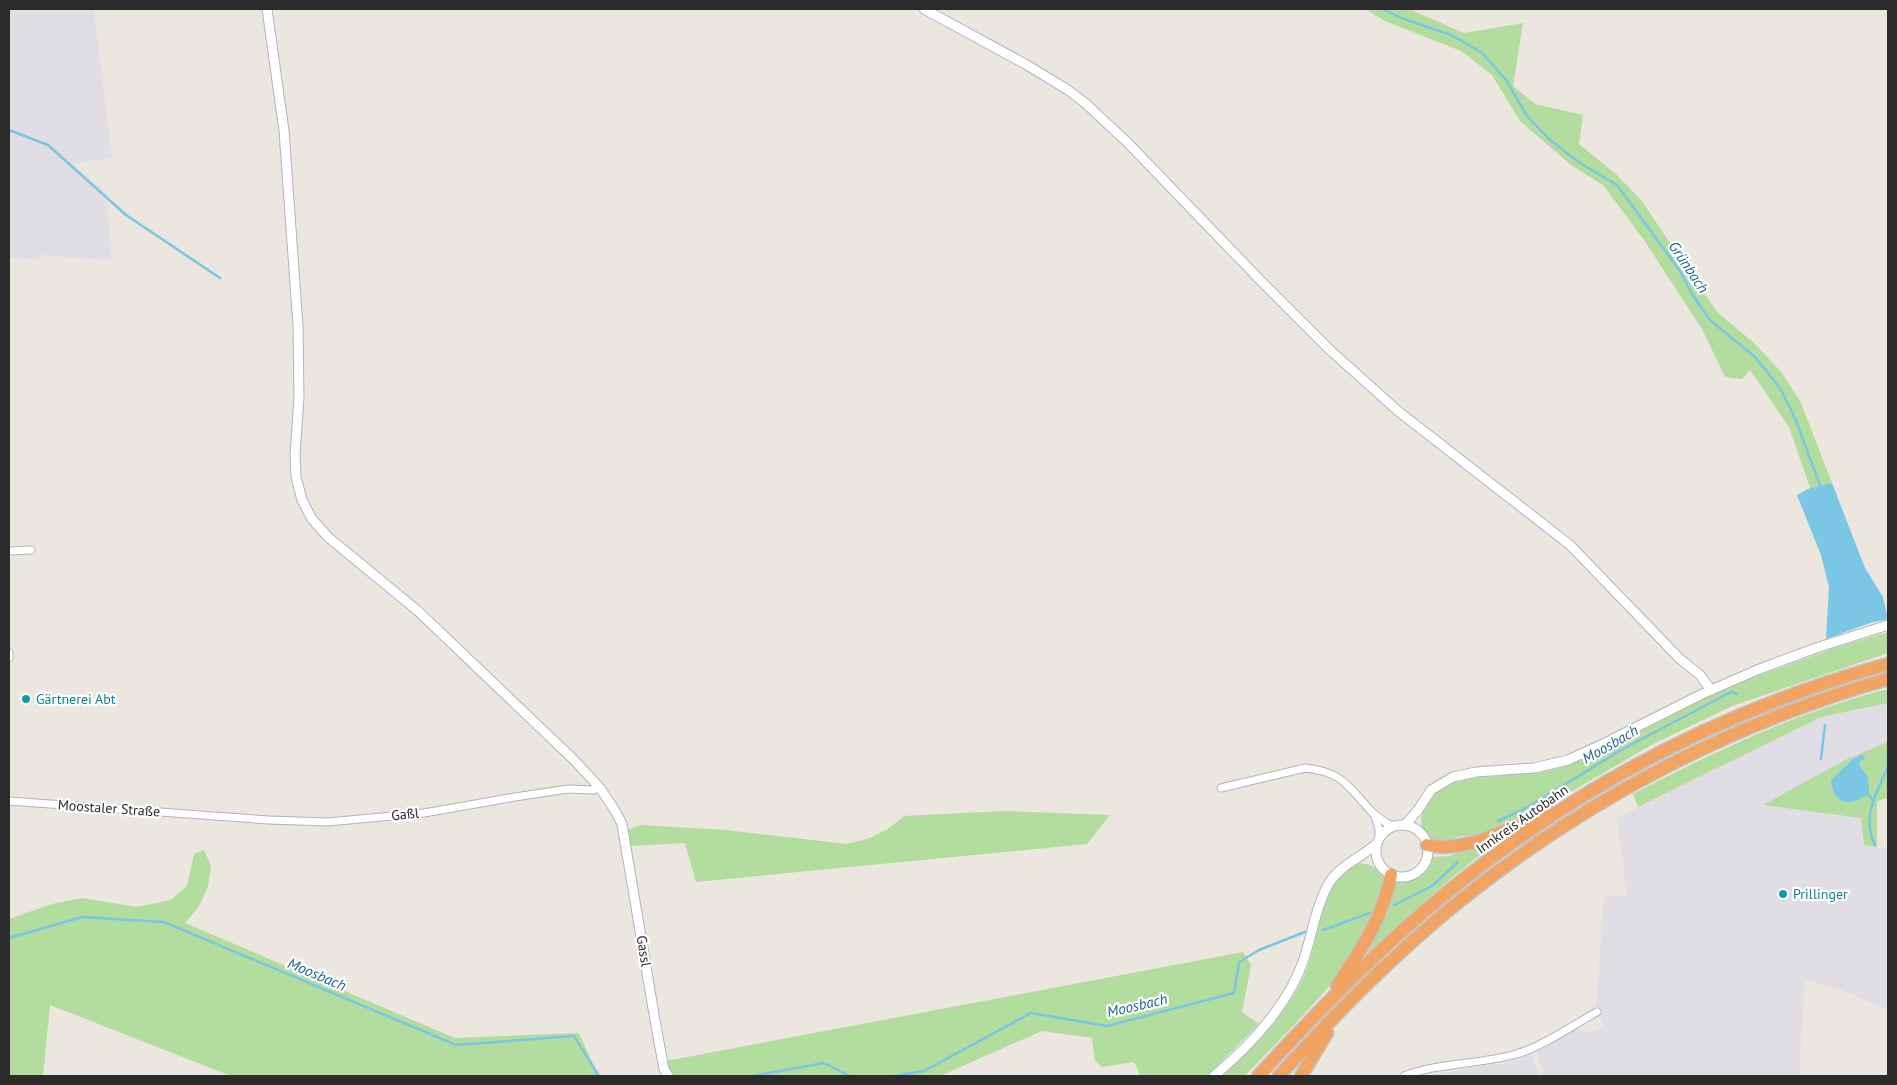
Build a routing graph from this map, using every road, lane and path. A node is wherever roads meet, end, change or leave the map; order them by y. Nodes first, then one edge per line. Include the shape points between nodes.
1 (267, 9) edge
2 (924, 9) edge
3 (31, 550) dead end
4 (9, 551) edge
5 (1888, 625) edge
6 (9, 653) edge
7 (9, 658) edge
8 (1888, 664) edge
9 (1888, 679) edge
10 (1711, 690) junction
11 (600, 788) junction
12 (1221, 788) dead end
13 (9, 801) edge
14 (1567, 806) junction
15 (1418, 810) junction
16 (1374, 814) junction
17 (208, 815) joint
18 (1405, 825) junction
19 (1392, 826) junction
20 (1419, 831) junction
21 (1378, 840) junction
22 (1428, 845) junction
23 (1357, 859) junction
24 (1377, 861) junction
25 (1391, 875) junction
26 (1322, 1008) junction
27 (1340, 1011) junction
28 (1597, 1012) dead end
29 (668, 1076) edge
30 (1214, 1076) edge
31 (1258, 1076) edge
32 (1279, 1076) edge
33 (1302, 1076) edge
34 (1404, 1076) edge

1 - 11 street via 284,131 298,326 295,455 302,500 312,519 328,537 418,611
2 - 10 street via 1034,69 1085,103 1128,142 1330,350 1398,410 1570,545 1679,658 1700,675
3 - 4 street
5 - 10 street via 1816,648
6 - 7 street
8 - 14 highway, Innkreis Autobahn via 1799,692 1738,716 1649,758
9 - 27 highway, Innkreis Autobahn via 1804,706 1705,746 1633,783 1561,827 1460,900
10 - 15 street via 1568,760 1534,768 1453,777 1432,790
11 - 17 street, Gaßl via 568,789 424,813 328,822
11 - 29 street, Gassl via 622,824 656,1026
12 - 16 street via 1298,769 1316,769 1347,783
13 - 17 street, Moostaler Straße
14 - 22 highway via 1487,838 1445,847
14 - 26 highway, Innkreis Autobahn via 1500,851 1451,890 1402,931
15 - 18 street
15 - 20 street
16 - 19 street
16 - 21 street via 1379,829
18 - 19 street
18 - 20 street
19 - 21 street
20 - 22 street
21 - 23 street
21 - 24 street
22 - 25 street via 1427,858 1420,870 1406,877
23 - 24 street
23 - 30 street via 1336,873 1329,883 1303,962 1288,994 1258,1034
24 - 25 street
25 - 26 highway via 1387,894 1368,939
26 - 31 highway, Innkreis Autobahn
27 - 32 highway, Innkreis Autobahn
27 - 33 highway
28 - 34 street via 1517,1054 1442,1066

